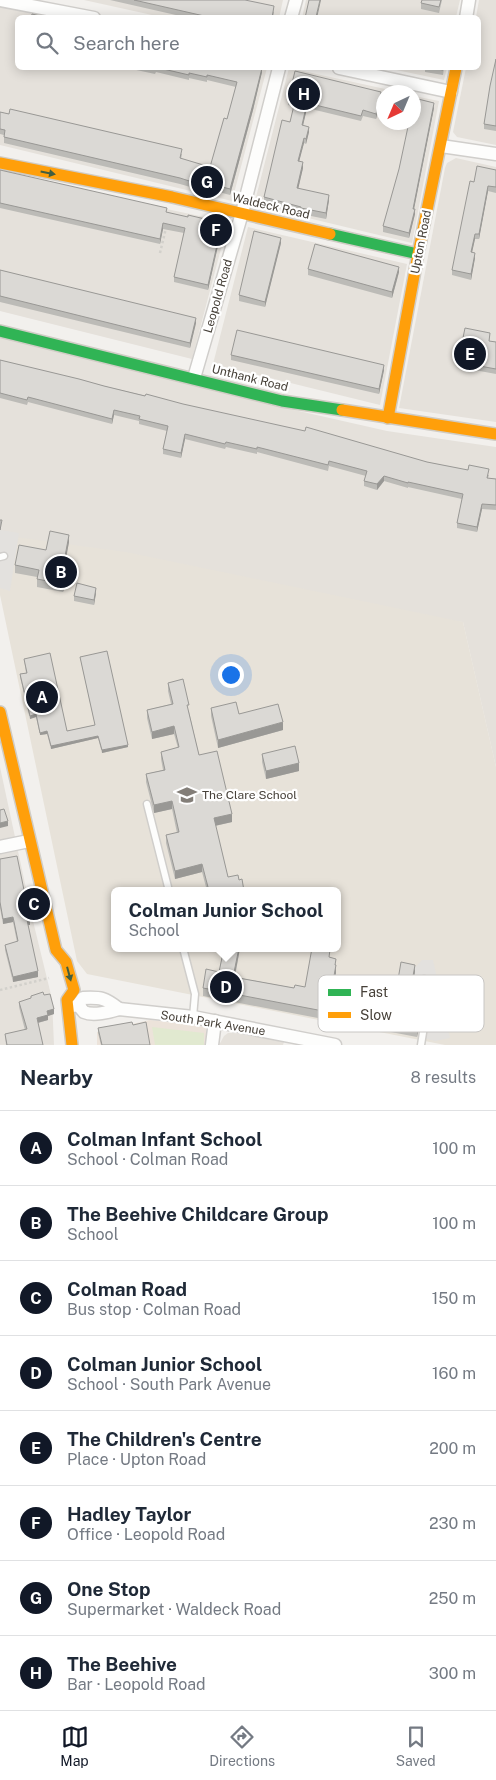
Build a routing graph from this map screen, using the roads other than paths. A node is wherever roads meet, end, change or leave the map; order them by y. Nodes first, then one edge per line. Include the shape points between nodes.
1 (0, 0) edge
2 (296, 0) edge
3 (469, 0) edge
4 (78, 15) edge
5 (292, 15) edge
6 (466, 15) edge
7 (278, 70) edge
8 (348, 70) edge
9 (456, 70) edge
10 (451, 92) junction
11 (440, 146) junction
12 (496, 154) edge
13 (0, 163) edge
14 (242, 213) junction
15 (418, 254) junction
16 (0, 331) edge
17 (194, 378) junction
18 (388, 418) junction
19 (496, 434) edge
20 (0, 712) edge
21 (146, 804) dead end
22 (29, 841) junction
23 (0, 847) edge
24 (168, 887) edge
25 (56, 950) junction
26 (184, 952) edge
27 (52, 965) dead end
28 (68, 1001) junction
29 (192, 1017) junction
30 (215, 1021) junction
31 (424, 1032) edge
32 (312, 1043) edge
33 (72, 1045) edge
34 (212, 1045) edge
35 (336, 1045) edge
36 (422, 1045) edge

1 - 4 street
2 - 5 street
3 - 6 street
7 - 14 street, Leopold Road
8 - 10 street
9 - 10 main road, Upton Road
10 - 11 main road, Upton Road
11 - 12 street
11 - 15 main road, Upton Road
13 -> 14 main road, Waldeck Road
14 - 15 main road, Waldeck Road
14 - 17 street, Leopold Road
15 - 18 main road, Upton Road
16 - 17 main road, Unthank Road
17 - 18 main road, Unthank Road via 282,400
18 - 19 main road, Unthank Road
20 - 22 main road
21 - 24 lane
22 - 23 street
22 - 25 main road
25 - 27 main road
25 -> 28 main road via 66,962 74,990
26 - 29 lane via 195,994
28 - 29 street, South Park Avenue via 99,997 119,1010
28 - 33 main road
29 - 30 street, South Park Avenue
30 - 32 street, South Park Avenue
30 - 34 street
31 - 36 lane
32 - 35 street, South Park Avenue

